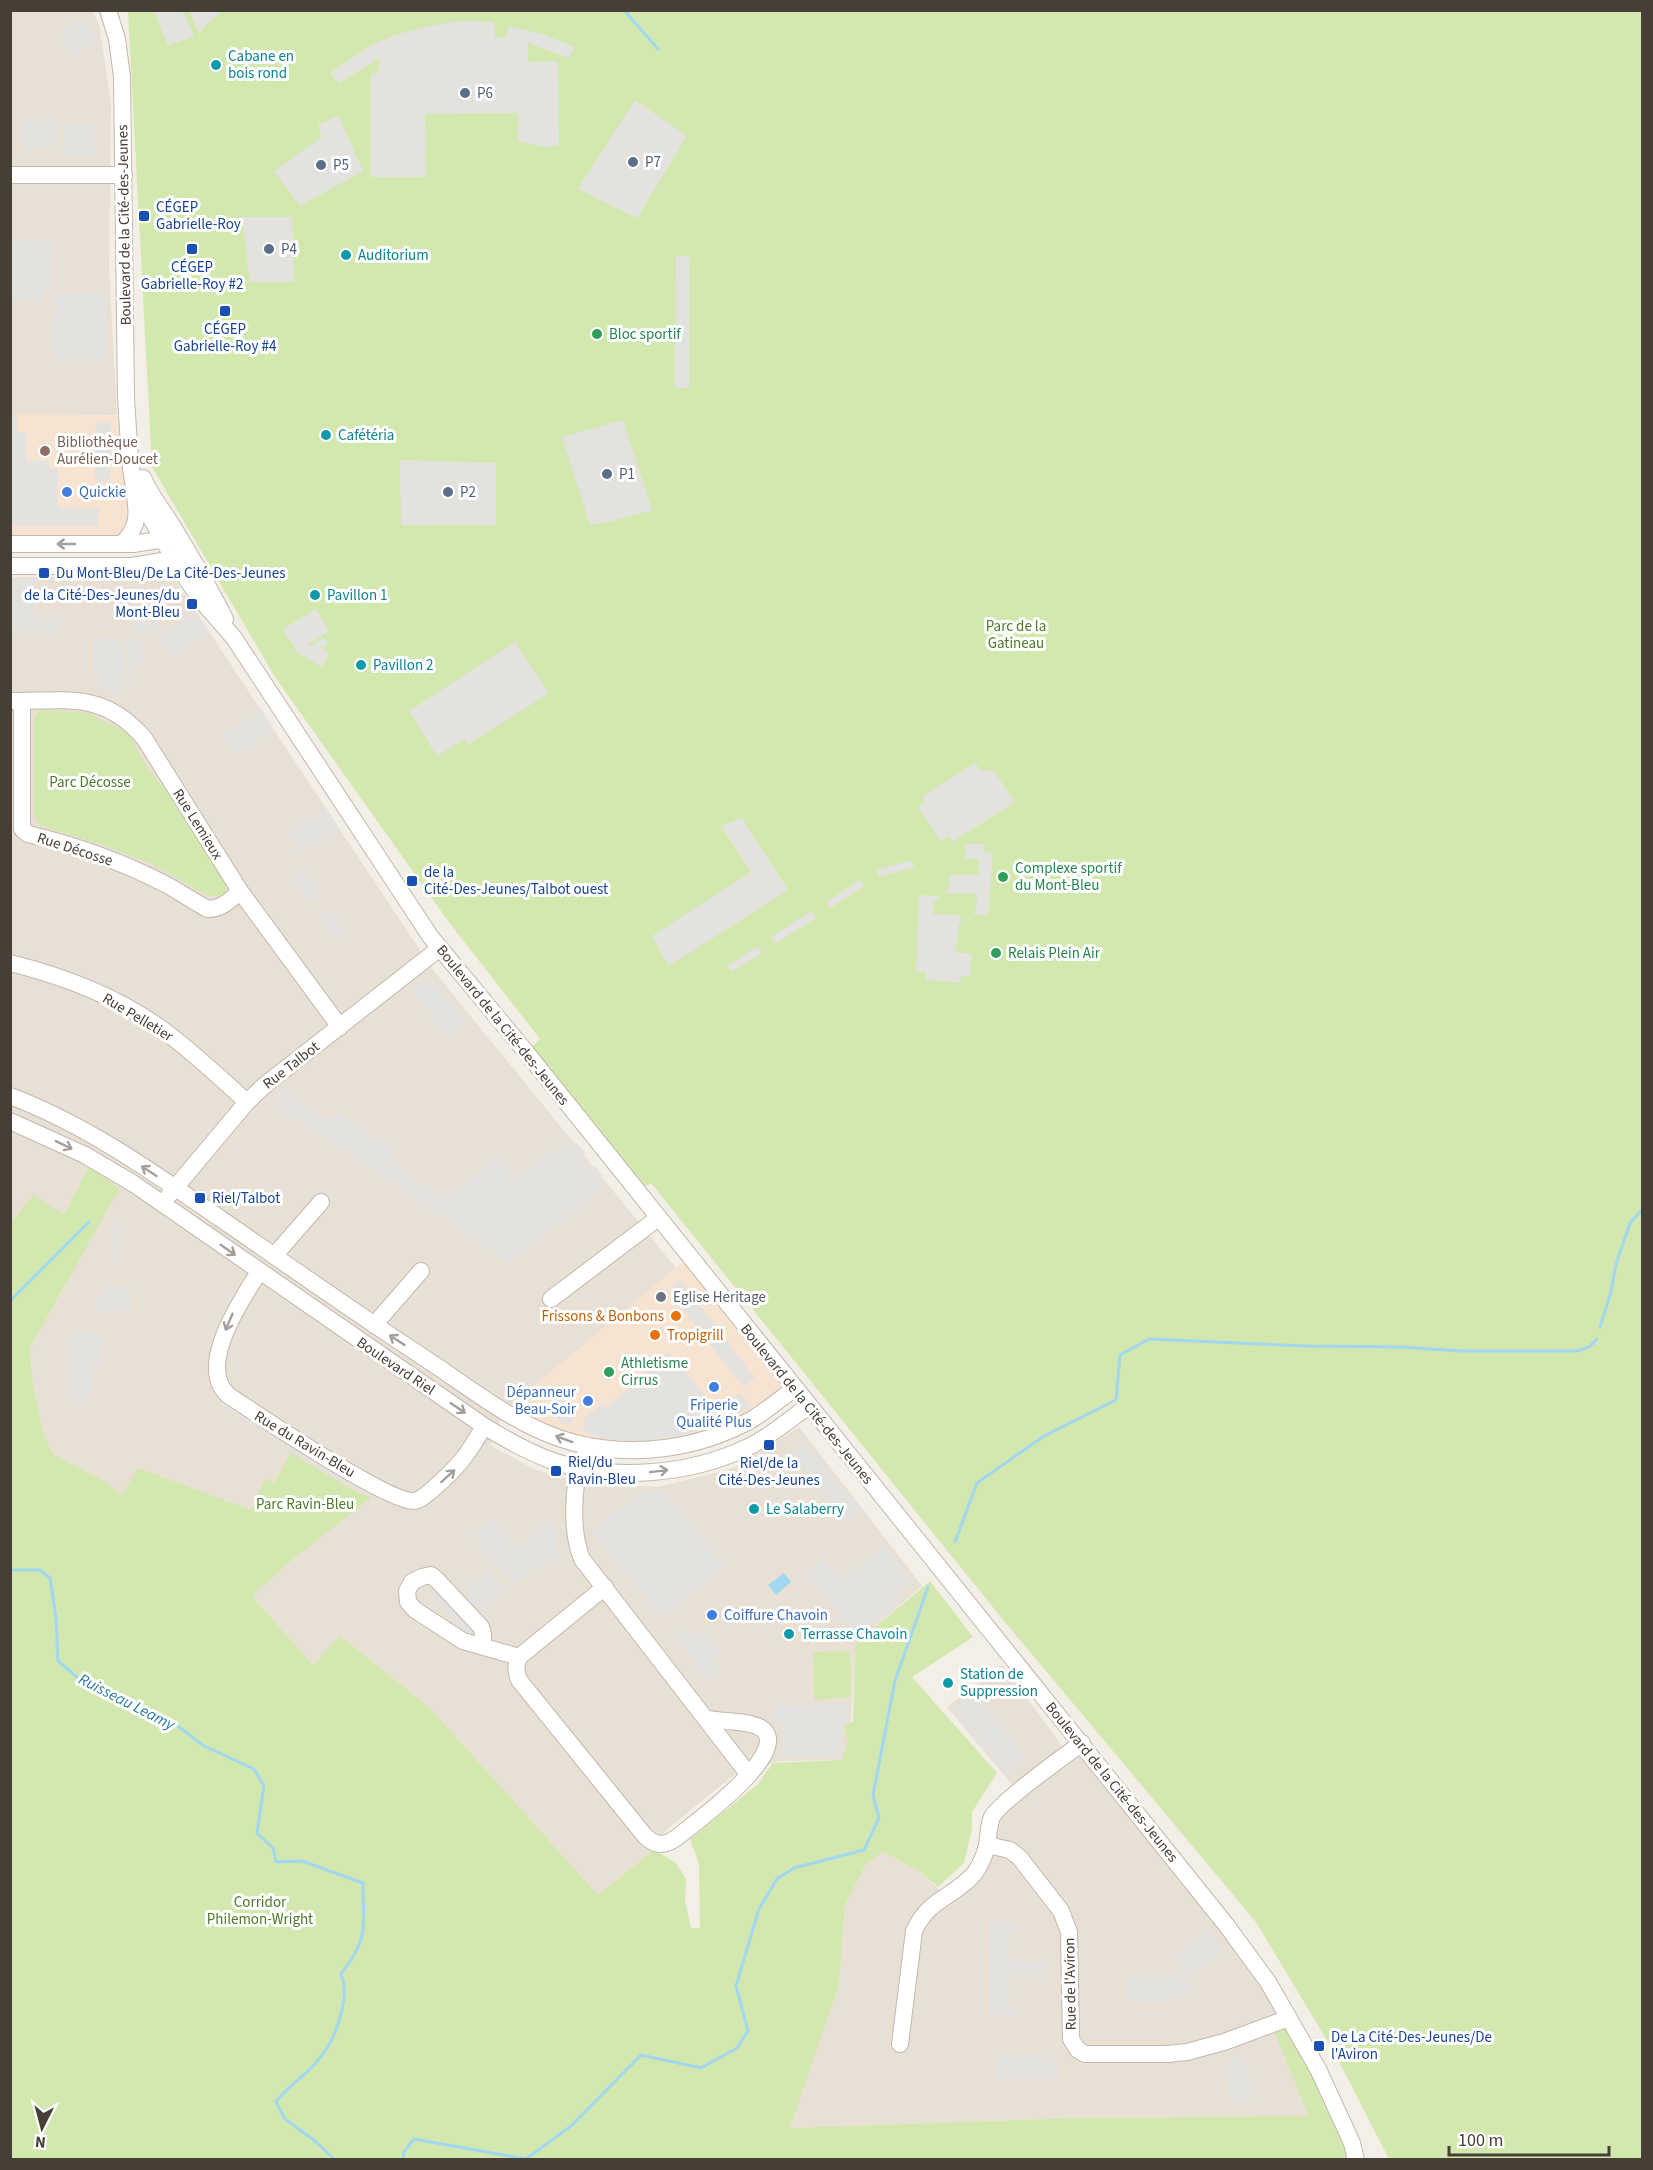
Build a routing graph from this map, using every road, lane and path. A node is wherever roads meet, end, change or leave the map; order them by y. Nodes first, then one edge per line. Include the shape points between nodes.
1 (108, 10) edge
2 (10, 175) edge
3 (124, 175) junction
4 (130, 441) junction
5 (135, 488) junction
6 (10, 544) edge
7 (122, 544) junction
8 (175, 546) junction
9 (10, 566) edge
10 (16, 701) edge
11 (240, 891) junction
12 (440, 948) junction
13 (10, 963) edge
14 (340, 1027) junction
15 (10, 1096) edge
16 (248, 1102) junction
17 (10, 1121) edge
18 (175, 1187) junction
19 (321, 1202) dead end
20 (162, 1203) junction
21 (658, 1218) junction
22 (274, 1256) junction
23 (421, 1271) dead end
24 (259, 1272) junction
25 (551, 1299) dead end
26 (374, 1325) junction
27 (795, 1388) junction
28 (809, 1406) junction
29 (484, 1426) junction
30 (587, 1446) junction
31 (579, 1467) junction
32 (605, 1587) junction
33 (483, 1646) junction
34 (519, 1657) junction
35 (706, 1719) junction
36 (1082, 1743) junction
37 (749, 1775) junction
38 (987, 1845) junction
39 (1288, 2018) junction
40 (900, 2044) dead end
41 (1354, 2151) edge
42 (1364, 2160) edge

1 - 3 street, Boulevard de la Cité-des-Jeunes via 120,53
2 - 3 street
3 - 4 street, Boulevard de la Cité-des-Jeunes via 125,371
4 - 5 street, Boulevard de la Cité-des-Jeunes
4 - 8 street, Boulevard de la Cité-des-Jeunes via 140,472
5 - 7 street via 136,522
5 - 8 street, Boulevard de la Cité-des-Jeunes
7 -> 6 street
7 - 8 street
8 - 9 street via 162,561 132,566
8 - 12 street, Boulevard de la Cité-des-Jeunes via 215,599 234,638
10 - 11 street, Rue Lemieux via 89,702 130,723 144,738
10 - 11 street, Rue Décosse via 22,829 110,859 208,909 224,906
11 - 14 street, Rue Lemieux
12 - 14 street, Rue Talbot
12 - 21 street, Boulevard de la Cité-des-Jeunes
13 - 16 street, Rue Pelletier via 90,989 136,1013 177,1041
14 - 16 street, Rue Talbot
18 -> 15 street, Boulevard Riel via 79,1127
16 - 18 street, Rue Talbot
17 -> 20 street, Boulevard Riel via 85,1155
18 - 20 street, Rue Talbot
18 - 22 street, Boulevard Riel
19 - 22 street
20 -> 24 street, Boulevard Riel
21 - 25 street
21 - 27 street, Boulevard de la Cité-des-Jeunes
22 - 26 street, Boulevard Riel
23 - 26 street
24 -> 29 street, Boulevard Riel
24 -> 29 street, Rue du Ravin-Bleu via 225,1331 217,1371 228,1395 307,1448 409,1501 422,1498 453,1471
30 -> 26 street, Boulevard Riel via 517,1419
27 - 28 street, Boulevard de la Cité-des-Jeunes
27 - 30 street, Boulevard Riel via 751,1419 701,1442 647,1449
31 -> 28 street, Boulevard Riel via 649,1472 701,1464 726,1457 764,1438
28 - 36 street, Boulevard de la Cité-des-Jeunes
29 - 31 street, Boulevard Riel via 530,1451
30 - 31 street
31 - 32 street via 577,1546 582,1559
32 - 34 street
32 - 35 street
33 - 33 street via 463,1641 416,1610 408,1602 407,1591 412,1582 431,1575 437,1580 481,1627
33 - 34 street
34 - 37 street via 519,1680 655,1844 676,1838
35 - 37 street
35 - 37 street via 753,1725 766,1733 764,1755
36 - 38 street via 997,1810 989,1827
36 - 39 street, Boulevard de la Cité-des-Jeunes via 1227,1926 1268,1982
38 - 39 street, Rue de l'Aviron via 1010,1850 1020,1858 1065,1917 1069,1932 1071,2039 1078,2050 1092,2056 1176,2054 1224,2042
38 - 40 street via 975,1872 919,1920
39 - 41 street, Boulevard de la Cité-des-Jeunes via 1318,2069
41 - 42 street, Boulevard de la Cité-des-Jeunes via 1358,2148

